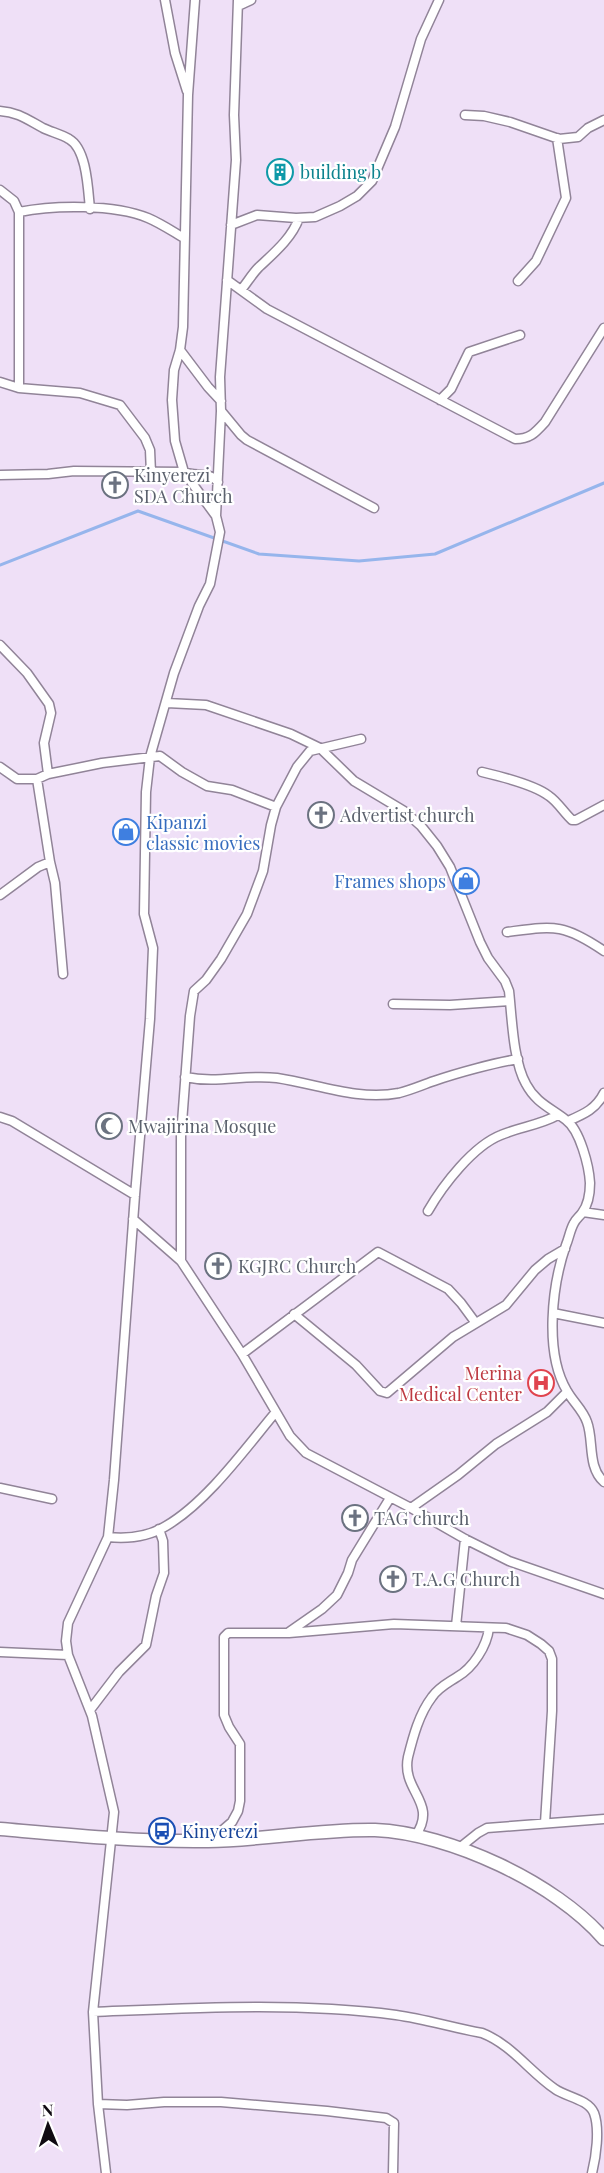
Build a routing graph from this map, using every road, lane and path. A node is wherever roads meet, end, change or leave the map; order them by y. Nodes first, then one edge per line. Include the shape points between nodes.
1 (165, 0) edge
2 (195, 0) edge
3 (251, 0) edge
4 (439, 0) edge
5 (238, 3) edge
6 (188, 94) junction
7 (0, 111) edge
8 (465, 115) dead end
9 (604, 120) edge
10 (557, 138) junction
11 (0, 189) edge
12 (90, 209) junction
13 (19, 213) junction
14 (299, 218) junction
15 (231, 225) junction
16 (184, 238) junction
17 (226, 280) junction
18 (518, 281) dead end
19 (241, 290) junction
20 (604, 328) edge
21 (520, 335) dead end
22 (180, 350) junction
23 (0, 382) edge
24 (19, 388) junction
25 (440, 400) junction
26 (221, 401) junction
27 (221, 411) junction
28 (184, 472) junction
29 (151, 473) junction
30 (0, 475) edge
31 (218, 482) junction
32 (374, 508) dead end
33 (216, 516) junction
34 (0, 645) edge
35 (166, 703) junction
36 (361, 739) dead end
37 (320, 748) junction
38 (150, 757) junction
39 (0, 767) edge
40 (482, 772) dead end
41 (48, 774) junction
42 (37, 779) junction
43 (604, 805) edge
44 (276, 807) junction
45 (50, 862) junction
46 (0, 896) edge
47 (507, 932) dead end
48 (604, 951) edge
49 (63, 974) dead end
50 (510, 1001) junction
51 (393, 1004) dead end
52 (518, 1059) junction
53 (185, 1077) junction
54 (604, 1093) edge
55 (558, 1115) junction
56 (0, 1117) edge
57 (568, 1121) junction
58 (135, 1194) junction
59 (428, 1211) dead end
60 (583, 1212) junction
61 (604, 1215) edge
62 (133, 1219) junction
63 (565, 1249) junction
64 (181, 1261) junction
65 (553, 1313) junction
66 (294, 1314) junction
67 (475, 1323) junction
68 (604, 1323) edge
69 (242, 1354) junction
70 (567, 1392) junction
71 (275, 1413) junction
72 (604, 1482) edge
73 (0, 1488) edge
74 (390, 1498) junction
75 (52, 1499) dead end
76 (411, 1508) junction
77 (159, 1529) junction
78 (108, 1536) junction
79 (465, 1539) junction
80 (604, 1594) edge
81 (456, 1626) junction
82 (489, 1628) junction
83 (289, 1633) junction
84 (0, 1652) edge
85 (68, 1655) junction
86 (90, 1710) junction
87 (604, 1819) edge
88 (545, 1823) junction
89 (0, 1829) edge
90 (416, 1835) junction
91 (112, 1839) junction
92 (209, 1841) junction
93 (458, 1849) junction
94 (604, 1939) edge
95 (93, 2012) junction
96 (98, 2104) junction
97 (604, 2125) edge
98 (596, 2132) junction
99 (106, 2173) edge
100 (393, 2173) edge
101 (592, 2173) edge

1 - 6 street
2 - 6 street
3 - 5 street
4 - 14 street via 421,39 395,127 372,181 340,206 315,217
5 - 15 street
6 - 16 street
7 - 12 street via 23,116 76,145 87,181
8 - 10 street via 510,122
9 - 10 street via 578,137
10 - 18 street via 566,198 536,261
11 - 13 street via 14,201
12 - 13 street
12 - 16 street via 133,213
13 - 24 street
14 - 15 street via 257,215
14 - 19 street via 279,248
15 - 17 street
16 - 22 street
17 - 19 street
17 - 26 street
19 - 25 street via 267,309
20 - 25 street via 533,436 515,438
21 - 25 street via 469,352 451,388
22 - 26 street
22 - 28 street via 172,400 175,441
23 - 24 street
24 - 29 street via 80,393 120,405 145,438
26 - 27 street
27 - 31 street
27 - 32 street via 247,440
28 - 29 street
28 - 31 street via 211,476
28 - 33 street
29 - 30 street via 74,471
31 - 33 street
33 - 35 street via 219,532 213,574
34 - 41 street via 49,704 51,714 44,743
35 - 37 street via 206,705
35 - 38 street
36 - 37 street
37 - 44 street via 310,751 297,767
37 - 50 street via 354,780 404,811 437,846 488,958 505,981
38 - 41 street
38 - 44 street via 160,756 207,786 232,790
38 - 58 street via 144,914 153,948 153,967
39 - 42 street via 17,779
40 - 43 street via 542,791 572,820
41 - 42 street
42 - 45 street
44 - 53 street via 263,871 250,907 221,959 194,991
45 - 46 street
45 - 49 street
47 - 48 street via 557,927
50 - 51 street
50 - 52 street
52 - 53 street via 386,1094 358,1095 277,1078 217,1081
52 - 55 street via 533,1095
53 - 64 street
54 - 57 street via 590,1111
55 - 57 street
55 - 59 street via 487,1142 443,1184
56 - 58 street
57 - 60 street via 589,1170 588,1201
58 - 62 street
60 - 61 street
60 - 63 street via 573,1224
62 - 64 street
62 - 78 street
63 - 65 street
63 - 67 street via 535,1270 506,1305
64 - 69 street
65 - 68 street
65 - 70 street via 555,1358
66 - 67 street via 378,1252 448,1289
66 - 67 street via 385,1393
66 - 69 street
69 - 71 street
70 - 72 street via 587,1421 596,1469
70 - 76 street via 547,1412 496,1444
71 - 74 street via 306,1453
71 - 77 street via 219,1480
73 - 75 street
74 - 76 street
74 - 83 street via 352,1560 337,1594
76 - 79 street
77 - 78 street via 136,1537
77 - 86 street via 164,1573 146,1645
78 - 85 street via 68,1623
79 - 80 street via 509,1561
79 - 81 street
81 - 82 street
81 - 83 street via 394,1624
82 - 88 street via 506,1628 527,1635 549,1651 552,1659
82 - 90 street via 478,1656 459,1677 432,1695 420,1718 407,1771 423,1807 422,1826
83 - 92 street via 228,1633 224,1637 224,1715 240,1744 240,1801 232,1822
84 - 85 street
85 - 86 street
86 - 91 street via 114,1812
87 - 88 street
88 - 93 street via 487,1828
89 - 91 street
90 - 92 street via 337,1830
90 - 93 street
91 - 92 street
91 - 95 street
93 - 94 street via 512,1870 551,1894
95 - 96 street
95 - 98 street via 184,2007 335,2010 398,2016 482,2033 493,2037 561,2094 588,2104
96 - 99 street
96 - 100 street via 220,2102 386,2118 394,2123
97 - 98 street
98 - 101 street

